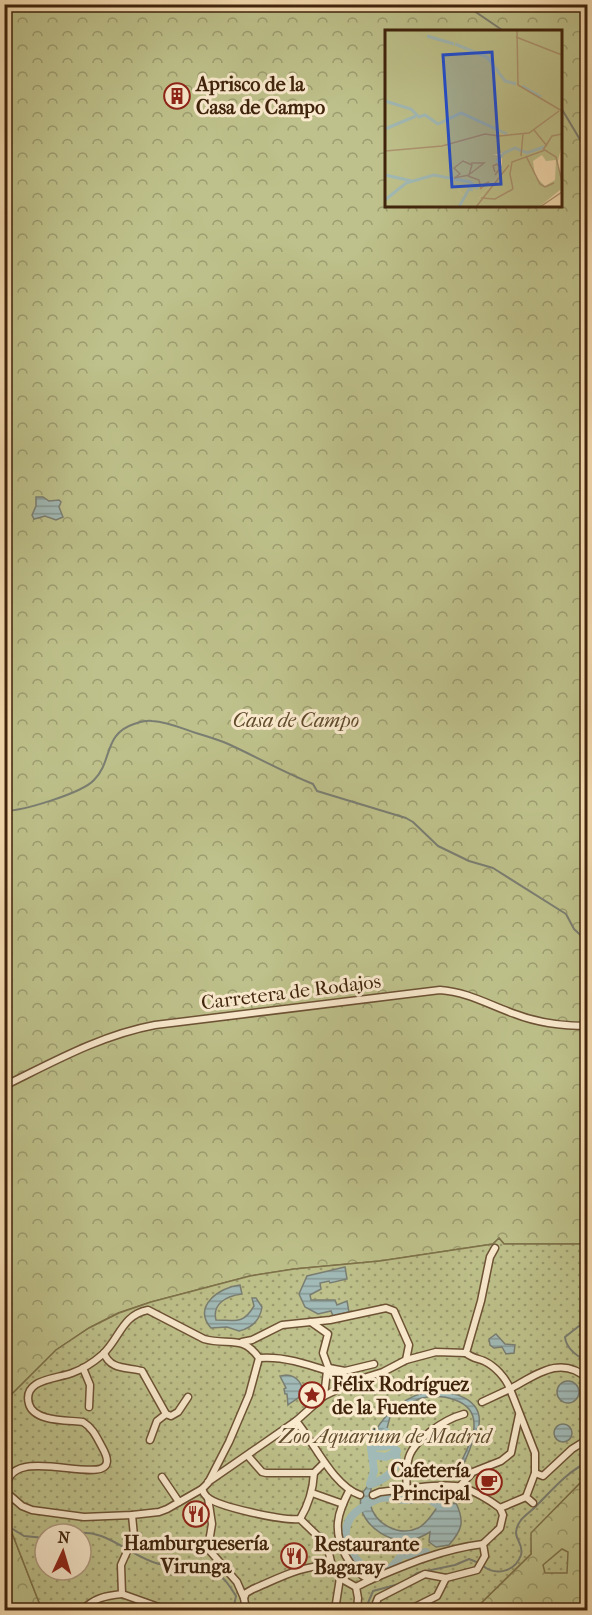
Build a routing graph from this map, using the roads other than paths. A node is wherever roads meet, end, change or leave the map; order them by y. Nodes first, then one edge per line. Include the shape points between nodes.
1 (588, 1026) edge
2 (4, 1086) edge
3 (495, 1248) dead end
4 (310, 1322) junction
5 (242, 1342) junction
6 (409, 1345) junction
7 (105, 1353) junction
8 (466, 1353) junction
9 (423, 1354) junction
10 (259, 1358) junction
11 (406, 1360) junction
12 (374, 1364) dead end
13 (83, 1368) junction
14 (329, 1370) junction
15 (588, 1379) edge
16 (357, 1380) junction
17 (510, 1389) junction
18 (324, 1396) junction
19 (188, 1397) dead end
20 (482, 1402) dead end
21 (89, 1407) dead end
22 (166, 1414) junction
23 (464, 1414) dead end
24 (519, 1414) junction
25 (88, 1416) dead end
26 (296, 1421) junction
27 (88, 1425) junction
28 (588, 1439) edge
29 (150, 1440) dead end
30 (248, 1456) junction
31 (324, 1463) junction
32 (314, 1473) junction
33 (535, 1473) junction
34 (162, 1477) dead end
35 (208, 1483) junction
36 (460, 1486) junction
37 (202, 1489) junction
38 (406, 1490) junction
39 (349, 1491) junction
40 (312, 1493) junction
41 (360, 1495) dead end
42 (373, 1495) dead end
43 (526, 1497) junction
44 (208, 1498) junction
45 (179, 1502) junction
46 (533, 1503) dead end
47 (343, 1504) junction
48 (500, 1508) junction
49 (132, 1515) junction
50 (300, 1519) junction
51 (483, 1544) junction
52 (332, 1566) junction
53 (340, 1578) junction
54 (446, 1578) junction
55 (370, 1580) junction
56 (356, 1587) junction
57 (122, 1594) junction
58 (244, 1598) junction
59 (82, 1611) edge
60 (163, 1611) edge
61 (246, 1611) edge
62 (335, 1611) edge
63 (357, 1611) edge
64 (376, 1611) edge
65 (409, 1611) edge

1 - 2 street, Carretera de Rodajos via 540,1022 470,995 440,990 126,1030
3 - 8 street
4 - 5 street via 282,1325
4 - 6 street via 386,1308 394,1311
4 - 14 street via 328,1335 323,1353
5 - 7 street via 204,1339 148,1310 125,1322
5 - 10 street
6 - 9 street
6 - 11 street
7 - 13 street
7 - 22 street via 113,1365 142,1371
8 - 9 street
8 - 17 street via 507,1379
9 - 11 street
10 - 14 street via 273,1357
10 - 35 street via 249,1395
11 - 16 street
12 - 14 street via 345,1371
13 - 21 street via 90,1385
13 - 27 street via 38,1382 28,1399 34,1412 42,1416
14 - 16 street
14 - 18 street
15 - 17 street via 569,1367 555,1367
16 - 18 street
17 - 20 street
17 - 24 street
18 - 26 street
19 - 22 street via 178,1412
22 - 29 street via 157,1421
23 - 38 street via 451,1418 412,1448
24 - 33 street via 535,1454
24 - 36 street via 511,1453 473,1472
25 - 27 street
26 - 30 street
26 - 31 street
27 - 49 street via 106,1454 104,1467 97,1471 26,1467 9,1476 5,1484 7,1493 32,1510 84,1517
28 - 33 street via 543,1476
30 - 32 street via 264,1473
30 - 35 street
31 - 32 street
31 - 39 street
32 - 40 street
33 - 43 street
34 - 45 street
35 - 37 street
36 - 38 street
36 - 48 street
37 - 44 street
37 - 45 street
38 - 42 street
39 - 41 street
39 - 47 street
40 - 47 street
40 - 50 street
43 - 46 street
43 - 48 street
44 - 50 street via 276,1518
44 - 58 street via 212,1524 210,1551 237,1582
45 - 49 street via 159,1512
47 - 55 street via 337,1531 353,1569
48 - 51 street via 500,1528
49 - 57 street via 134,1536 121,1565
50 - 52 street via 327,1545
51 - 54 street via 485,1556 477,1570
51 - 55 street via 416,1560
52 - 53 street
52 - 58 street via 305,1568 253,1589
53 - 56 street
53 - 62 street
54 - 64 street via 425,1574 378,1598
54 - 65 street via 437,1596
55 - 56 street
56 - 63 street
57 - 59 street via 102,1596
57 - 60 street
58 - 61 street

